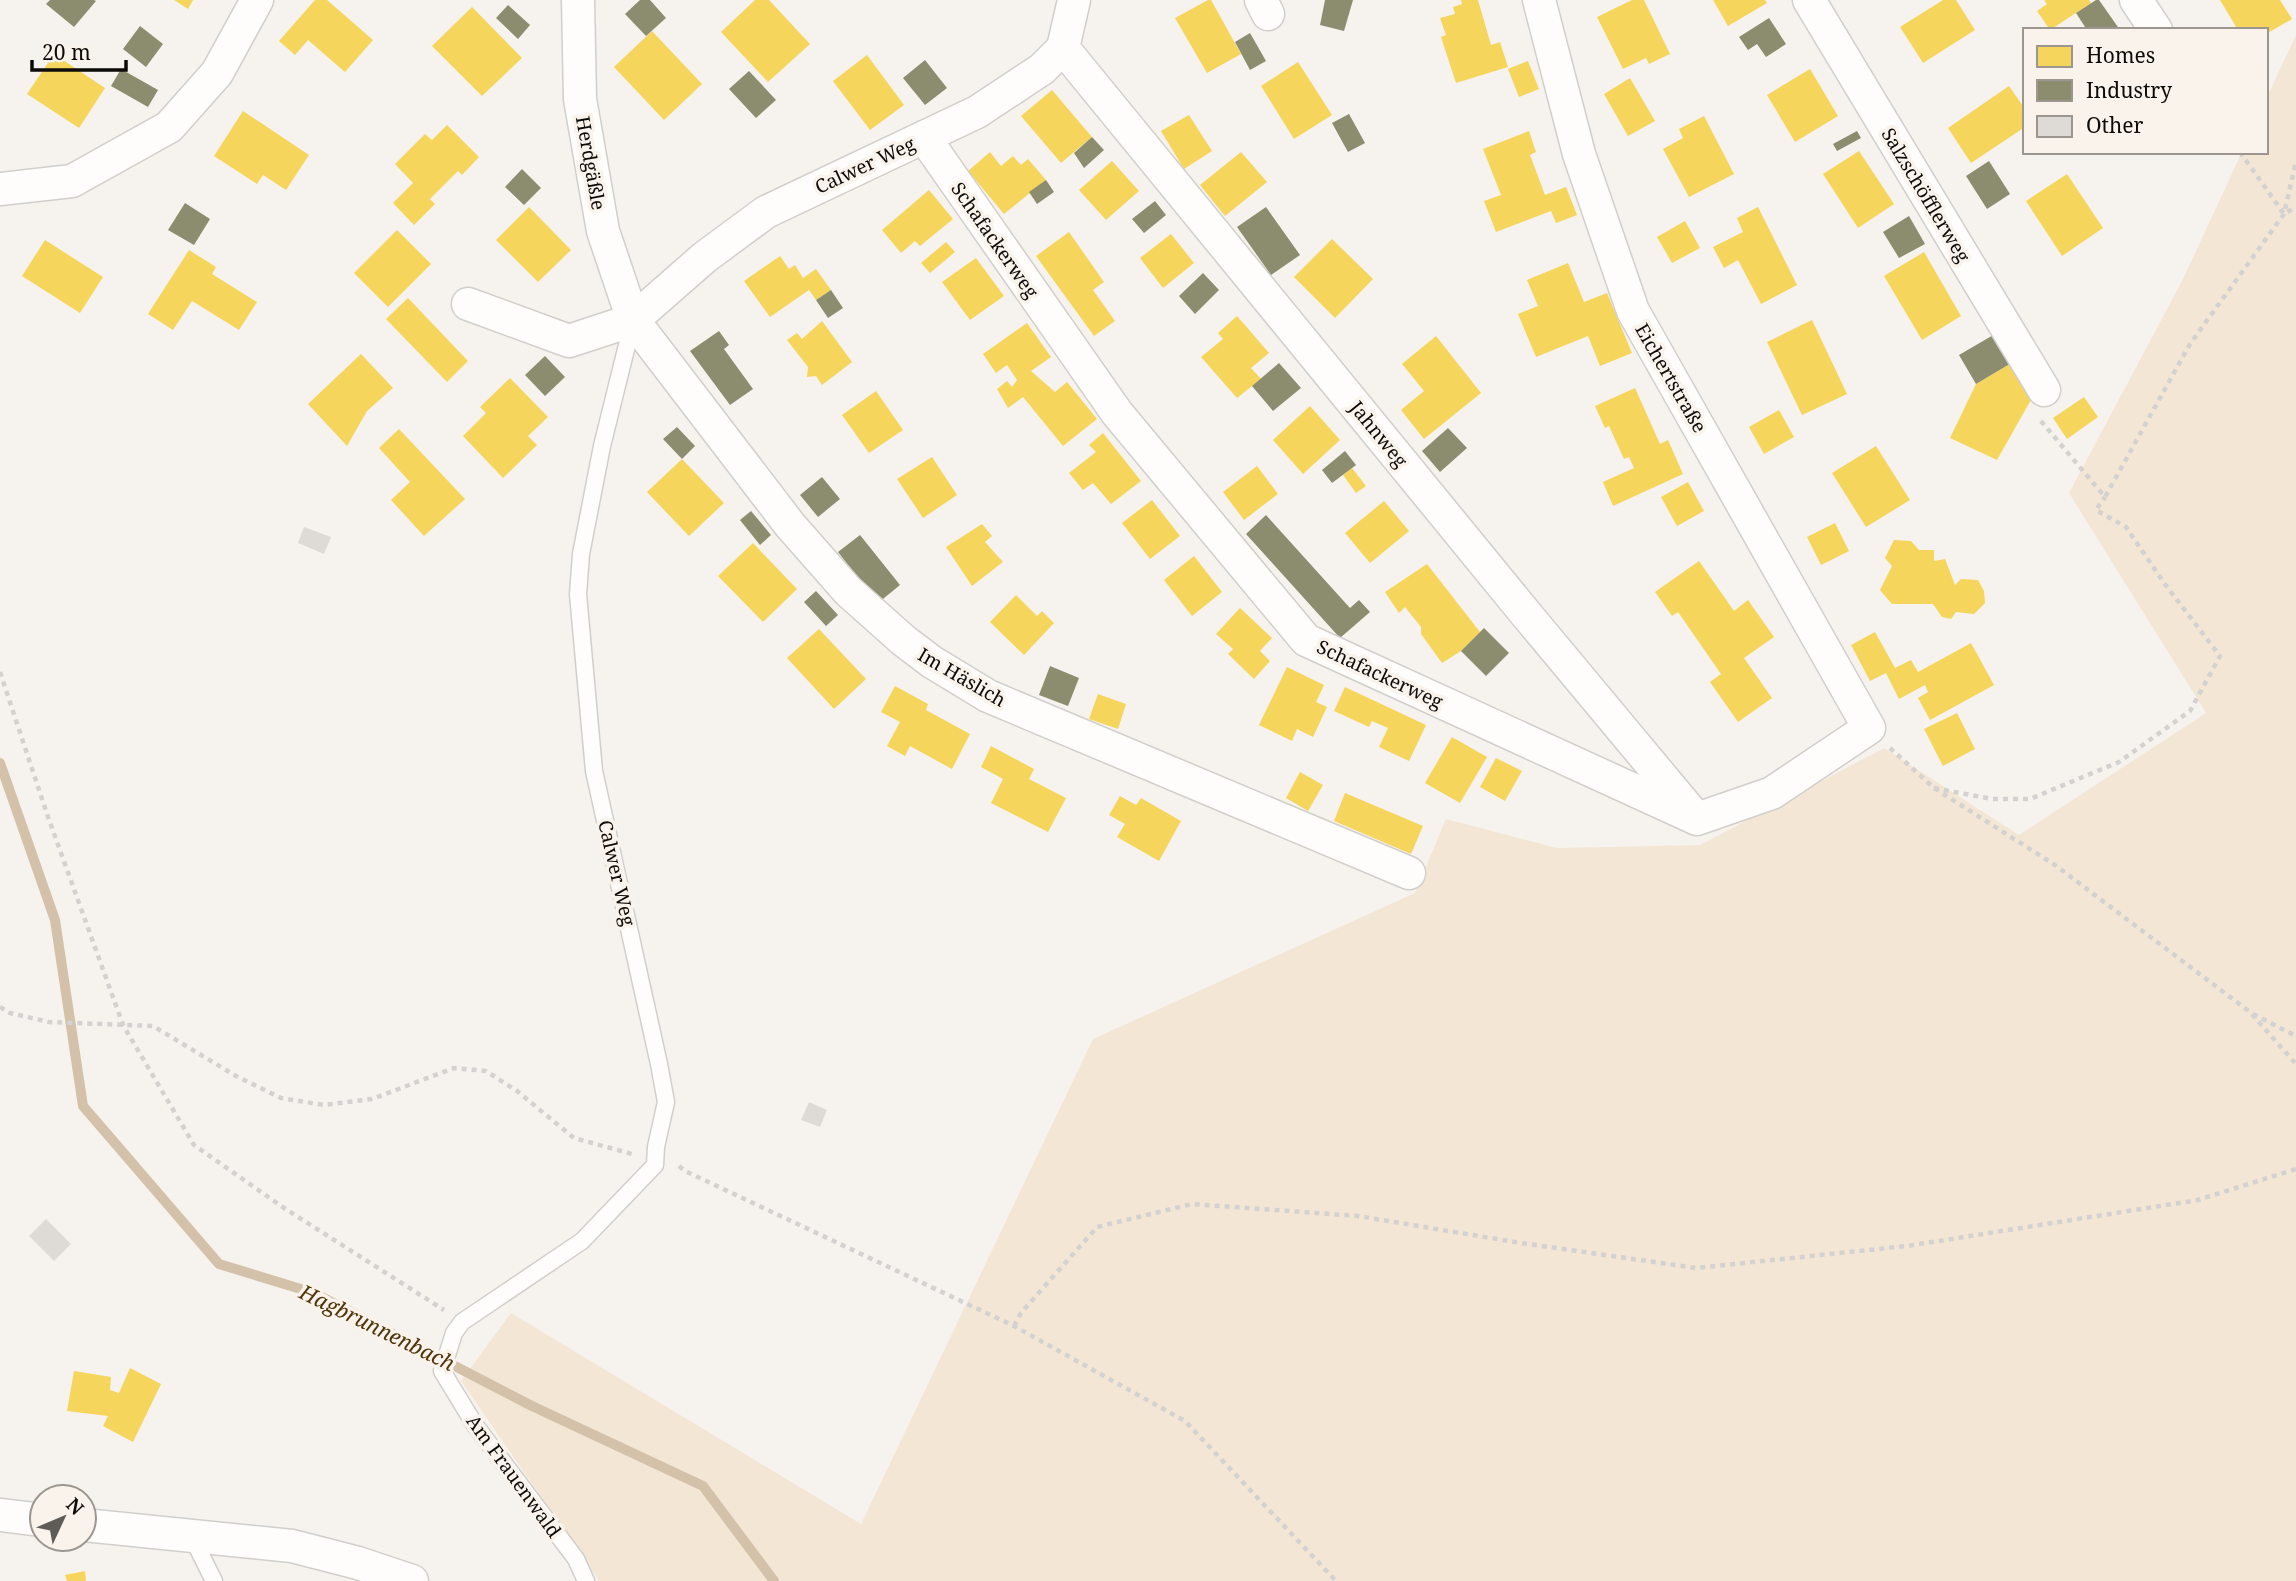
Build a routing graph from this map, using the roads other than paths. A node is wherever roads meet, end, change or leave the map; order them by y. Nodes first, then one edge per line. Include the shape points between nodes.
1 (257, 0) edge
2 (578, 0) edge
3 (1074, 0) edge
4 (1539, 0) edge
5 (1809, 0) edge
6 (2136, 0) edge
7 (2155, 28) edge
8 (1063, 48) junction
9 (924, 137) junction
10 (0, 189) edge
11 (468, 304) dead end
12 (633, 320) junction
13 (2044, 390) road end
14 (1697, 818) junction
15 (1409, 873) dead end
16 (442, 1371) joint
17 (0, 1515) edge
18 (28, 1518) edge
19 (98, 1527) edge
20 (192, 1537) junction
21 (214, 1581) edge
22 (412, 1581) edge
23 (586, 1581) edge

1 - 10 street via 216,73 169,127 72,181
2 - 12 street, Herdgäßle via 580,99 603,231
3 - 8 street
4 - 14 street, Eichertstraße via 1579,154 1633,311 1869,728 1772,793
5 - 13 street, Salzschöfflerweg
6 - 7 street
8 - 9 street, Calwer Weg via 1042,69 977,112
8 - 14 street, Jahnweg
9 - 12 street, Calwer Weg via 766,212 705,257
9 - 14 street, Schafackerweg via 1117,413 1306,640
11 - 12 street, Calwer Weg via 569,341
12 - 15 street, Im Häslich via 790,525 848,591 932,662 988,696
12 - 16 lane, Calwer Weg via 602,446 578,594 594,771 666,1101 655,1165 582,1241 458,1328
16 - 23 lane, Am Frauenwald via 475,1425 576,1559
17 - 18 street
19 - 20 street
20 - 21 lane
20 - 22 street via 292,1546

